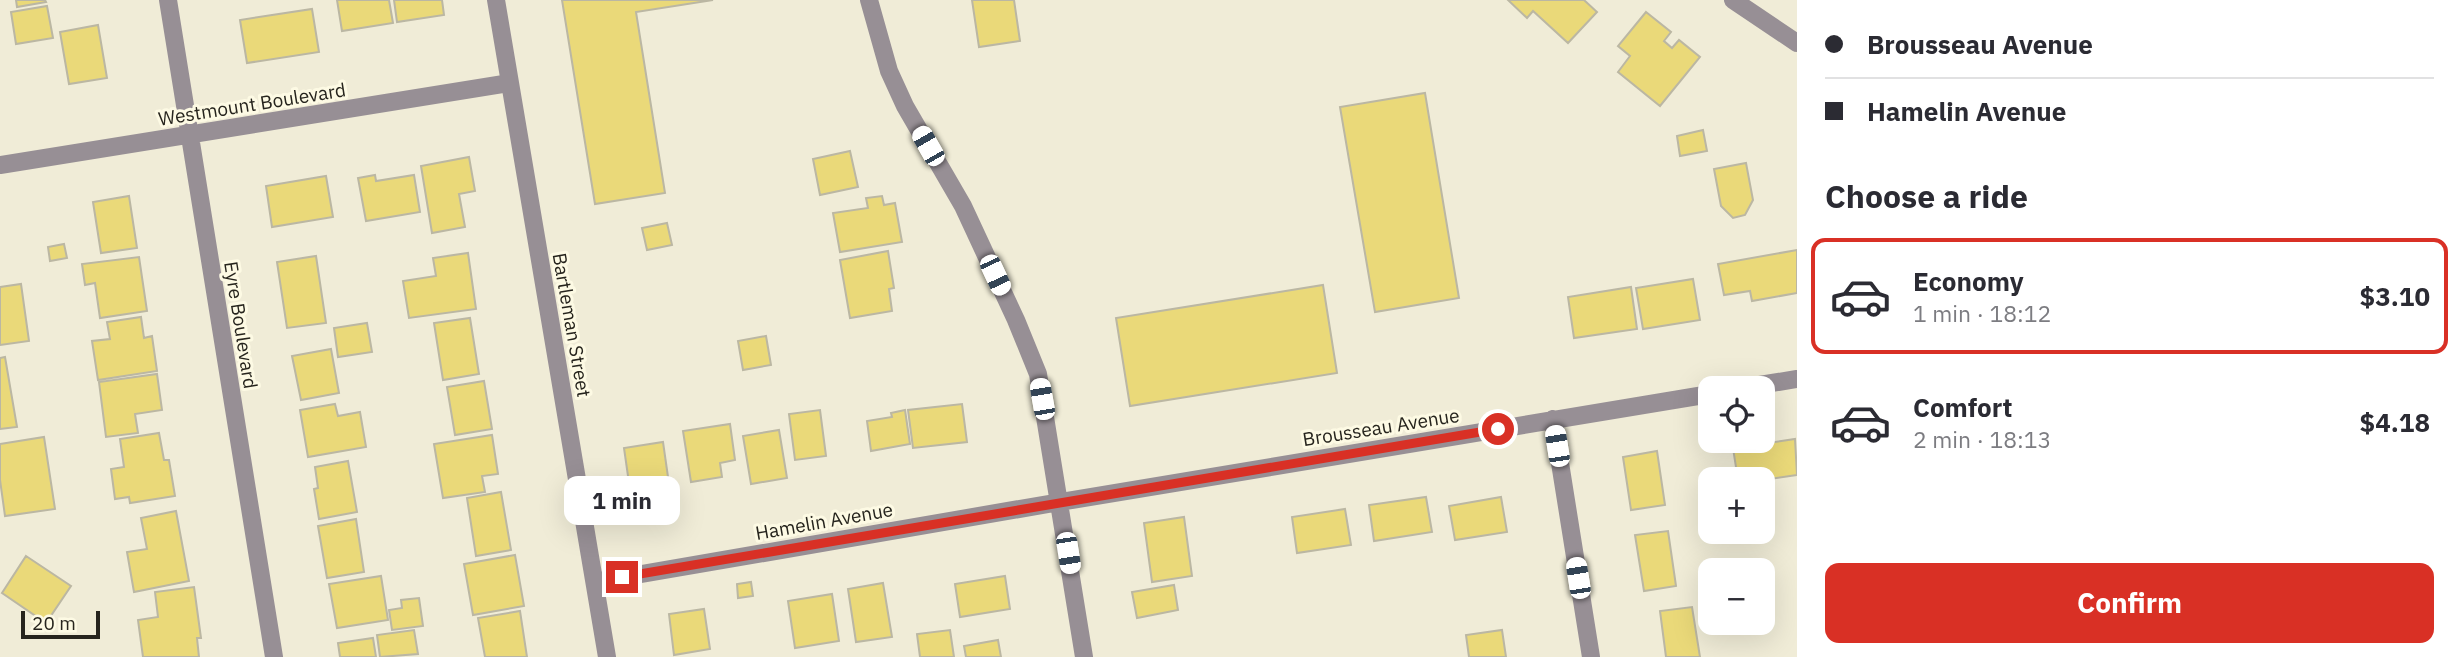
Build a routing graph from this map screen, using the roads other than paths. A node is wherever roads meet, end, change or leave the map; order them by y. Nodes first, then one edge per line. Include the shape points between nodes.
1 (168, 0) edge
2 (496, 0) edge
3 (869, 0) edge
4 (1733, 0) edge
5 (1797, 43) edge
6 (510, 83) junction
7 (188, 135) junction
8 (0, 165) edge
9 (1797, 379) edge
10 (1775, 383) edge
11 (1698, 396) edge
12 (1553, 419) junction
13 (1060, 502) junction
14 (595, 582) junction
15 (274, 657) edge
16 (607, 657) edge
17 (1084, 657) edge
18 (1591, 657) edge

1 - 7 street, Eyre Boulevard
2 - 6 street, Bartleman Street
3 - 13 street via 894,82 963,206 1038,374
4 - 5 street
6 - 7 street, Westmount Boulevard
6 - 14 street, Bartleman Street
7 - 8 street, Westmount Boulevard
7 - 15 street, Eyre Boulevard
9 - 10 street
11 - 12 street, Brousseau Avenue
12 - 13 street, Brousseau Avenue
12 - 18 street
13 - 14 street, Hamelin Avenue
13 - 17 street
14 - 16 street, Bartleman Street

